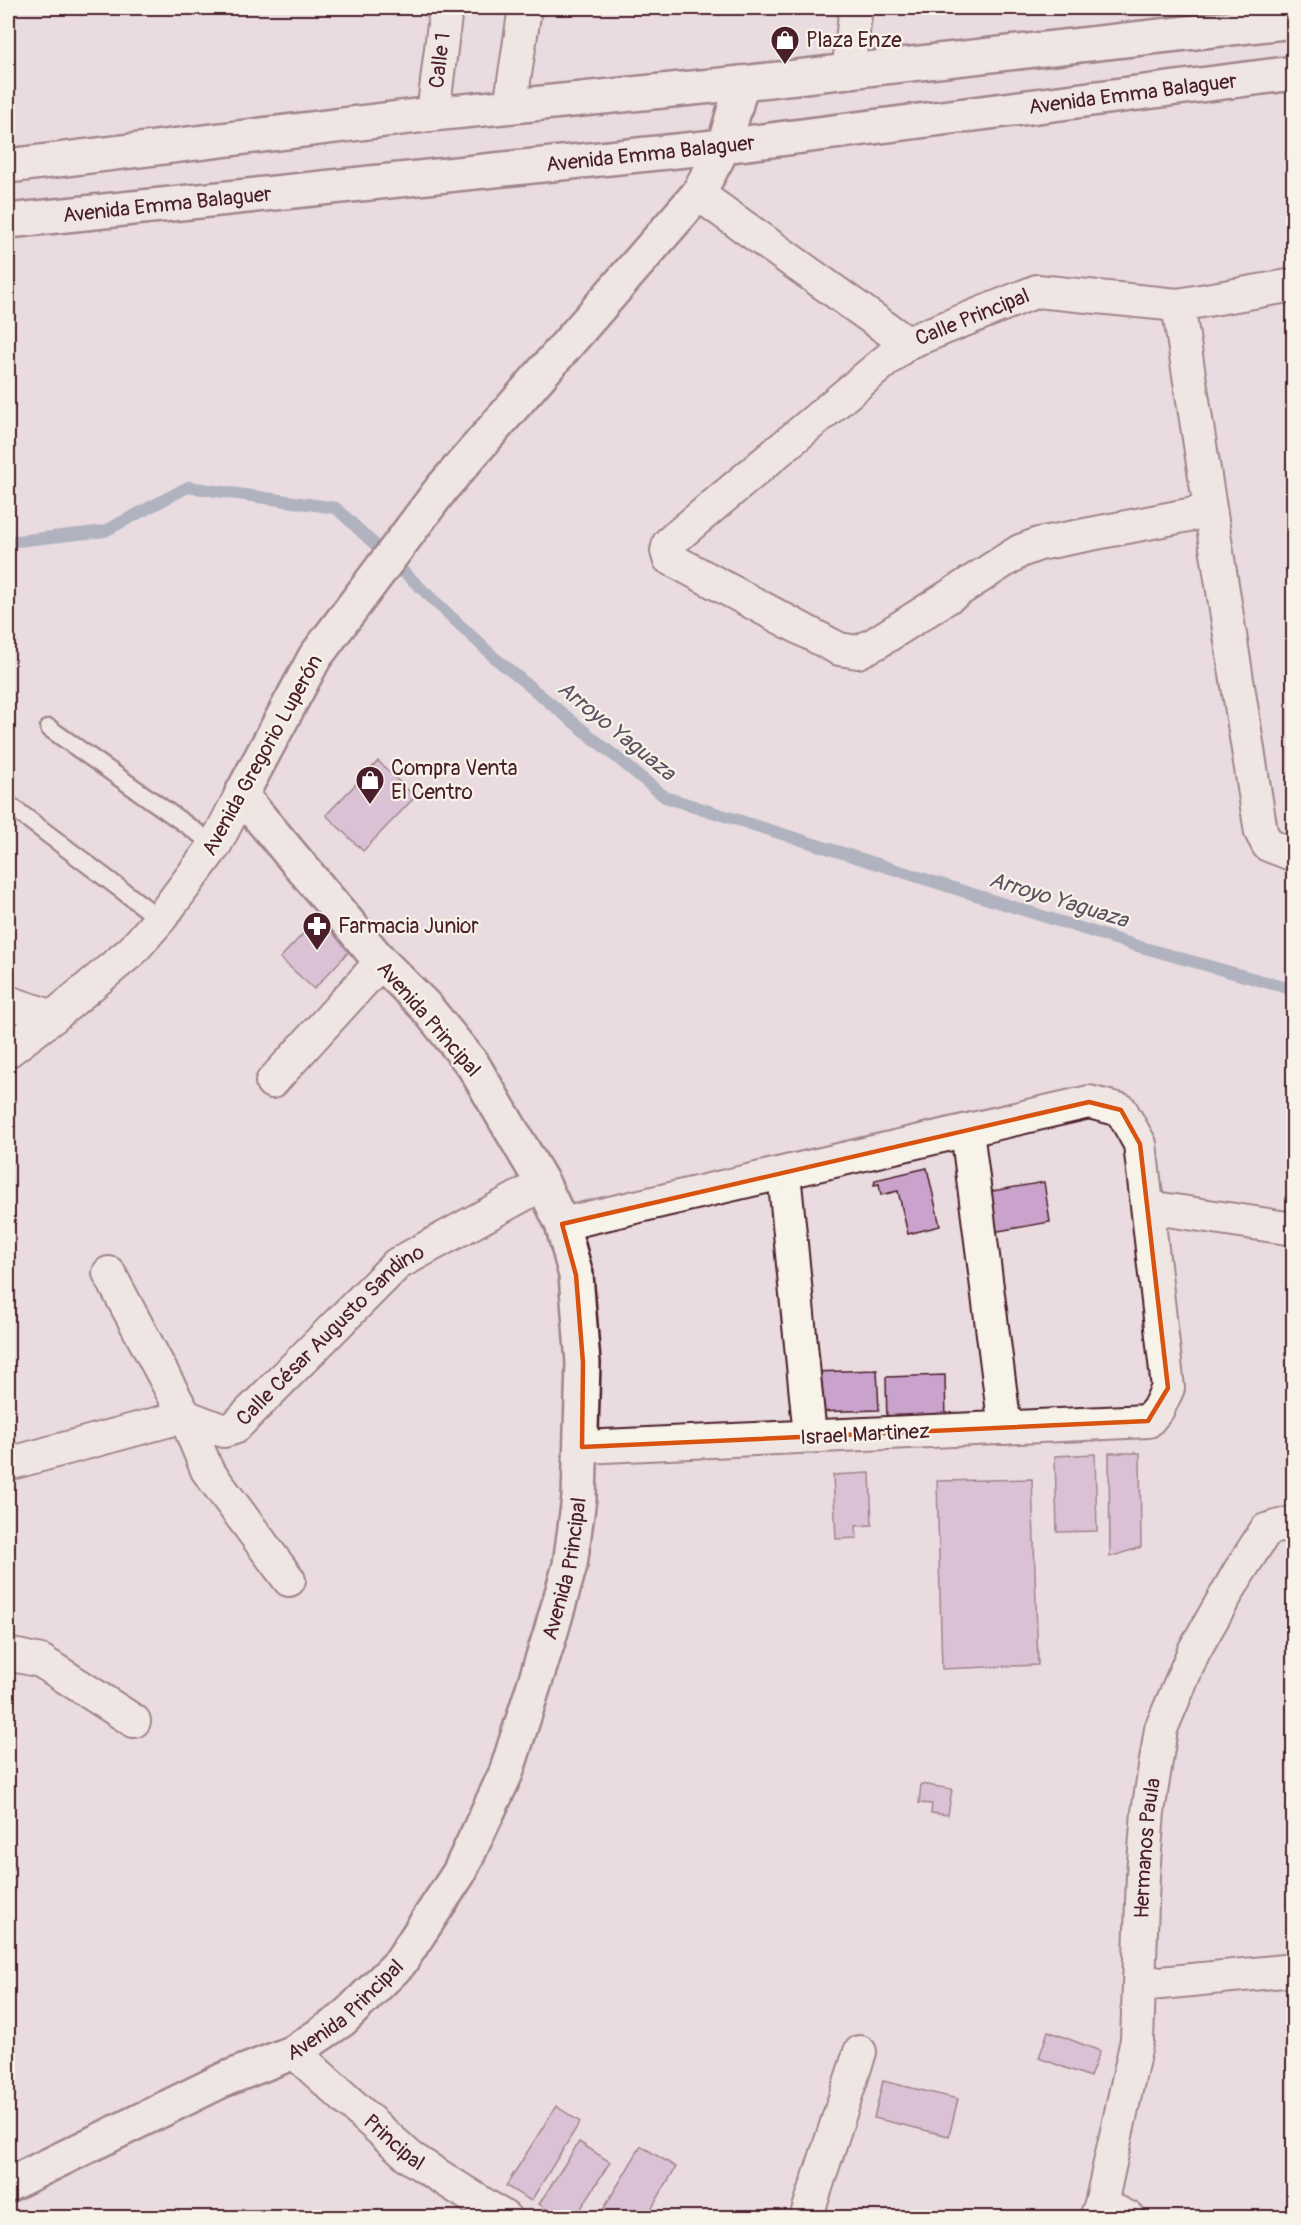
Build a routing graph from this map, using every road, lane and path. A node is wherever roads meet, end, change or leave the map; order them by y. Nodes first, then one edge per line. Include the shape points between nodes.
1 (446, 8) edge
2 (525, 8) edge
3 (856, 8) edge
4 (1293, 21) edge
5 (848, 72) junction
6 (1293, 73) edge
7 (742, 83) junction
8 (510, 107) junction
9 (432, 114) junction
10 (724, 146) junction
11 (8, 166) edge
12 (698, 194) junction
13 (8, 221) edge
14 (1293, 285) edge
15 (1178, 304) junction
16 (907, 343) junction
17 (1209, 511) junction
18 (50, 728) dead end
19 (241, 795) junction
20 (8, 804) edge
21 (215, 845) junction
22 (1293, 855) edge
23 (160, 919) junction
24 (381, 962) junction
25 (8, 1002) edge
26 (53, 1017) junction
27 (8, 1052) edge
28 (272, 1082) dead end
29 (967, 1131) junction
30 (784, 1173) junction
31 (543, 1184) junction
32 (1148, 1207) junction
33 (562, 1224) junction
34 (1293, 1229) edge
35 (109, 1273) dead end
36 (185, 1416) junction
37 (1005, 1428) junction
38 (810, 1436) junction
39 (582, 1447) junction
40 (8, 1464) edge
41 (1293, 1522) edge
42 (289, 1580) dead end
43 (8, 1654) edge
44 (134, 1721) dead end
45 (1293, 1970) edge
46 (1140, 1985) junction
47 (294, 2052) junction
48 (860, 2052) dead end
49 (8, 2185) edge
50 (1099, 2211) edge
51 (506, 2217) edge
52 (806, 2217) edge
53 (1129, 2217) edge

1 - 9 street, Calle 1
2 - 8 street
3 - 5 street
4 - 5 street
5 - 7 street
6 - 10 street, Avenida Emma Balaguer
7 - 8 street
7 - 10 street, Avenida Gregorio Luperón
8 - 9 street
9 - 11 street
10 - 12 street, Avenida Gregorio Luperón
10 - 13 street, Avenida Emma Balaguer
12 - 16 street, Calle Principal
12 - 19 street, Avenida Gregorio Luperón via 441,488 315,657
14 - 15 street, Calle Principal
15 - 16 street, Calle Principal via 1037,291
15 - 17 street
16 - 17 street via 669,543 669,558 838,649 858,652 1020,551
17 - 22 street via 1260,832 1268,845
18 - 21 lane
19 - 21 street, Avenida Gregorio Luperón
19 - 24 street, Avenida Principal
20 - 23 lane
21 - 23 street, Avenida Gregorio Luperón
23 - 26 street, Avenida Gregorio Luperón via 132,951
24 - 28 street
24 - 31 street, Avenida Principal via 426,1007 473,1065
25 - 26 street
26 - 27 street, Avenida Gregorio Luperón
29 - 30 street
29 - 32 street via 1089,1102 1121,1110 1140,1144
29 - 37 street
30 - 33 street
30 - 38 street
31 - 33 street, Avenida Principal
31 - 36 street, Calle César Augusto Sandino via 397,1263 234,1428 224,1431
32 - 34 street
32 - 37 street, Israel Martinez via 1168,1388 1158,1409 1148,1421
33 - 39 street, Avenida Principal via 576,1275 583,1363
35 - 36 street
36 - 40 street
36 - 42 street via 207,1470
37 - 38 street, Israel Martinez
38 - 39 street, Israel Martinez
39 - 47 street, Avenida Principal via 570,1565 506,1773 464,1863 399,1964 342,2020
41 - 46 street, Hermanos Paula via 1266,1530 1239,1572 1194,1651 1161,1729 1148,1812
43 - 44 street via 42,1661
45 - 46 street
46 - 50 street, Hermanos Paula via 1137,2040
47 - 49 street, Avenida Principal via 223,2080
47 - 51 street, Principal via 411,2158
48 - 52 street
50 - 53 street

